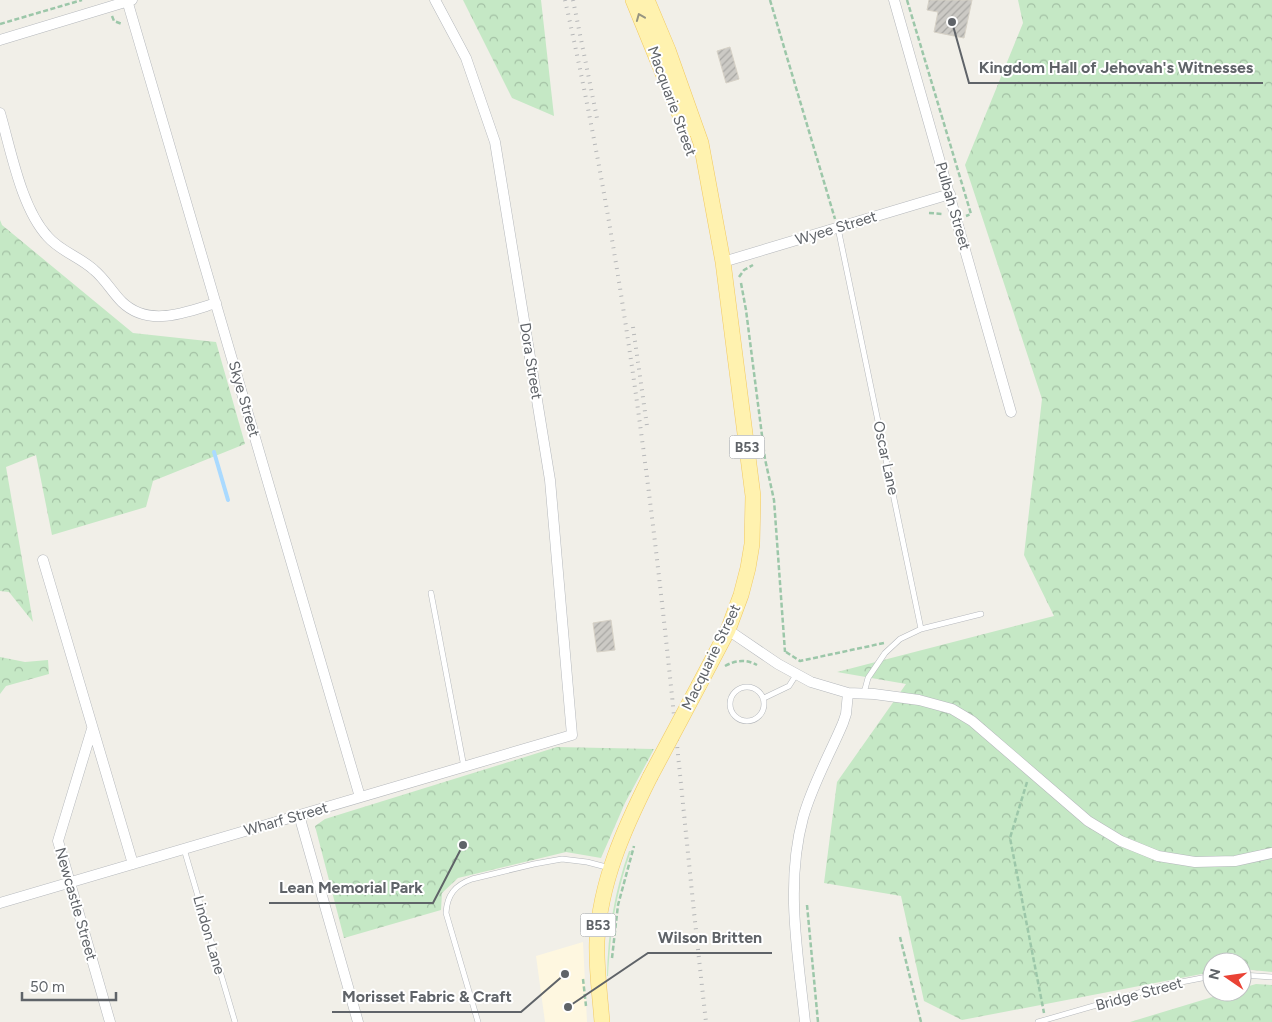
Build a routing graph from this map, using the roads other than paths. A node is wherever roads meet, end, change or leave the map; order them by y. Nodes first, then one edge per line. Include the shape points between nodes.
1 (129, 0) edge
2 (435, 0) edge
3 (634, 0) edge
4 (647, 0) edge
5 (894, 0) edge
6 (0, 40) edge
7 (0, 112) edge
8 (950, 194) junction
9 (838, 228) junction
10 (723, 262) junction
11 (216, 303) junction
12 (1011, 412) dead end
13 (43, 560) dead end
14 (431, 593) dead end
15 (981, 614) dead end
16 (921, 629) junction
17 (728, 630) junction
18 (796, 675) junction
19 (848, 693) junction
20 (864, 694) junction
21 (764, 698) junction
22 (93, 728) junction
23 (572, 735) joint
24 (464, 767) junction
25 (360, 797) junction
26 (299, 815) junction
27 (184, 849) junction
28 (1272, 853) edge
29 (133, 864) junction
30 (610, 868) junction
31 (70, 882) junction
32 (0, 903) edge
33 (1252, 976) edge
34 (1272, 977) edge
35 (1202, 978) edge
36 (600, 984) junction
37 (110, 1022) edge
38 (234, 1022) edge
39 (358, 1022) edge
40 (478, 1022) edge
41 (602, 1022) edge
42 (608, 1022) edge
43 (804, 1022) edge
44 (1038, 1022) edge

1 - 6 street
1 - 11 street, Skye Street
2 - 23 street, Dora Street via 466,58 495,142 550,480
10 -> 3 main road, Macquarie Street / B53 via 687,133
4 - 10 main road, Macquarie Street / B53 via 700,144
5 - 8 street, Pulbah Street
7 - 11 street via 25,200 48,238 88,265 124,304 138,312 155,317 174,316
8 - 9 street, Wyee Street
8 - 12 street, Pulbah Street
9 - 10 street, Wyee Street
9 - 16 lane, Oscar Lane
10 - 17 main road, Macquarie Street / B53 via 750,472 753,520 748,568
11 - 25 street, Skye Street
13 - 22 street
14 - 24 lane
15 - 16 lane
16 - 20 lane via 900,639 885,653 868,678
17 - 18 street
17 - 30 main road, Macquarie Street / B53, bridge via 650,777
18 - 19 street
18 - 21 lane via 789,686
19 - 20 street
19 - 43 street via 843,723 810,801 798,839 794,909
20 - 28 street via 919,700 952,709 972,721 1088,822 1158,856 1195,862 1235,861
21 - 21 lane via 764,710 756,719 744,722 731,710 731,698 742,687 758,690
22 - 29 street
22 - 31 street, Newcastle Street via 58,842
23 - 24 street, Wharf Street
24 - 25 street, Wharf Street
25 - 26 street, Wharf Street
26 - 27 street, Wharf Street
26 - 39 street
27 - 29 street, Wharf Street
27 - 38 lane, Lindon Lane
29 - 31 street, Wharf Street
30 - 36 main road, B53 via 598,926
30 - 40 lane via 574,859 549,861 472,879 454,889 446,904 446,913
31 - 32 street, Wharf Street
31 - 37 street, Newcastle Street
33 - 34 lane
35 - 44 lane, Bridge Street via 1166,985
36 - 41 main road, B53
36 - 42 main road, B53

